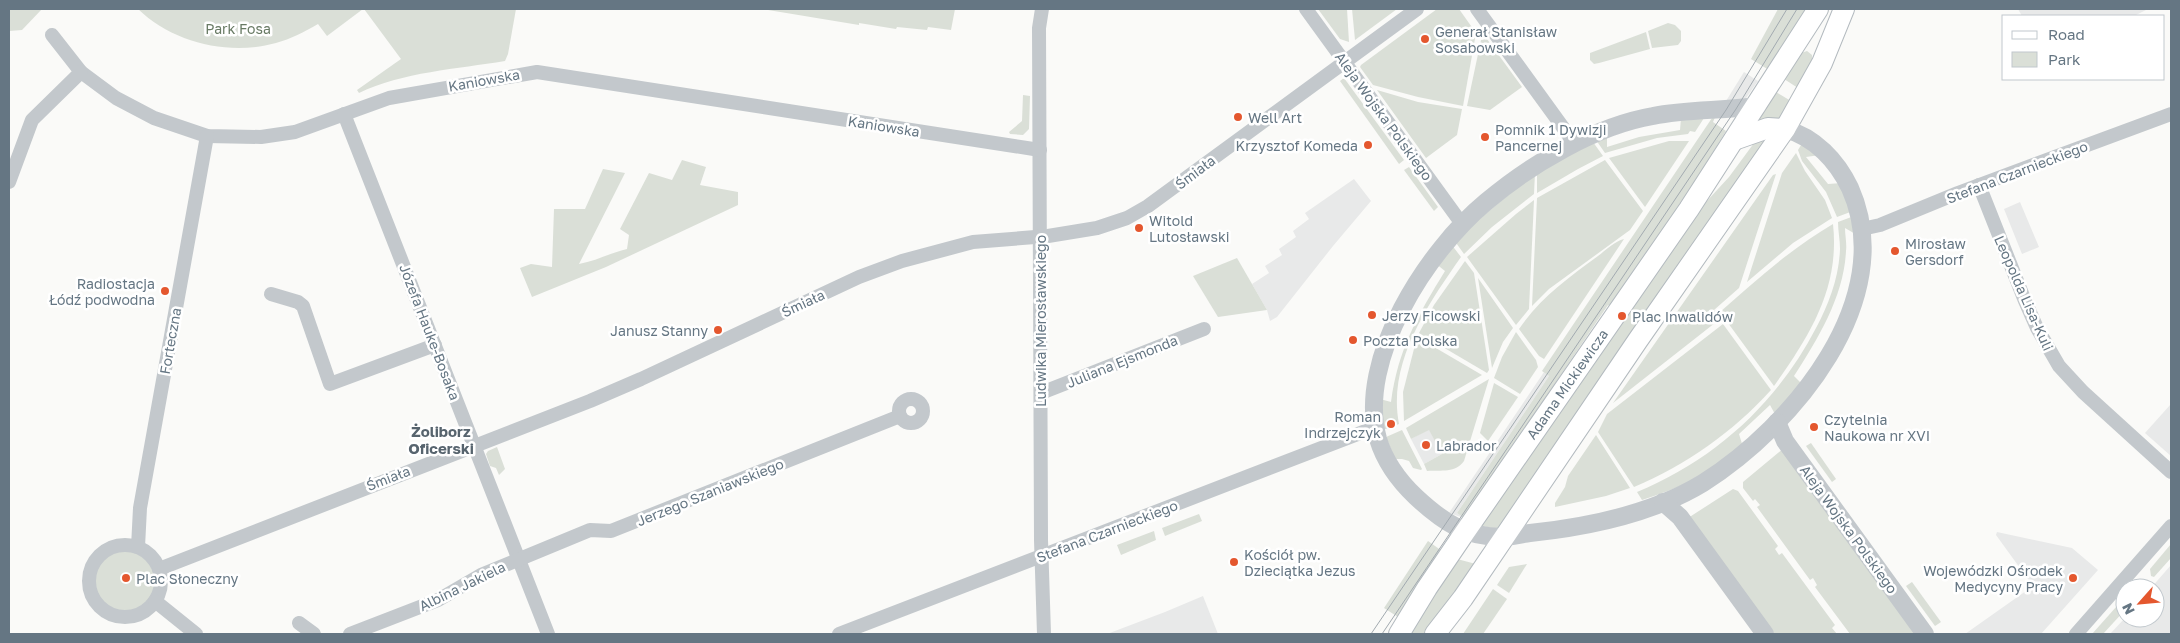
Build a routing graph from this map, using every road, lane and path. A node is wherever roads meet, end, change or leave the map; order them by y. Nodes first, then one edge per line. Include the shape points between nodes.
1 (1042, 9) edge
2 (1306, 9) edge
3 (1418, 9) edge
4 (1477, 9) edge
5 (1818, 9) edge
6 (1844, 9) edge
7 (52, 35) dead end
8 (1799, 39) junction
9 (1345, 61) junction
10 (1822, 62) junction
11 (81, 72) junction
12 (1757, 106) junction
13 (344, 114) junction
14 (2171, 114) edge
15 (1785, 130) junction
16 (207, 136) junction
17 (1734, 140) junction
18 (1575, 144) junction
19 (1040, 150) junction
20 (9, 182) edge
21 (1979, 186) junction
22 (1462, 224) junction
23 (1862, 229) junction
24 (1040, 237) junction
25 (271, 294) dead end
26 (1204, 329) dead end
27 (434, 345) junction
28 (1041, 393) junction
29 (900, 416) dead end
30 (1777, 422) junction
31 (1376, 427) junction
32 (474, 446) junction
33 (2171, 472) edge
34 (1663, 502) junction
35 (2171, 526) edge
36 (1465, 532) junction
37 (1504, 537) junction
38 (138, 548) junction
39 (1042, 556) junction
40 (518, 559) junction
41 (159, 569) junction
42 (155, 601) junction
43 (298, 623) dead end
44 (196, 634) edge
45 (314, 634) edge
46 (350, 634) edge
47 (548, 634) edge
48 (839, 634) edge
49 (1044, 634) edge
50 (1400, 634) edge
51 (1435, 634) edge
52 (1765, 634) edge
53 (1925, 634) edge
54 (2076, 634) edge

1 - 19 street, Ludwika Mierosławskiego via 1038,28
2 - 9 street, Aleja Wojska Polskiego
3 - 9 street, Śmiała
4 - 18 street
5 - 8 main road, Adama Mickiewicza
6 - 10 main road
7 - 11 street, Kaniowska
8 - 10 main road via 1809,41 1816,48
8 - 12 main road, Adama Mickiewicza
9 - 22 street, Aleja Wojska Polskiego
9 - 24 street, Śmiała via 1138,212 1097,228
10 - 15 main road
11 - 16 street, Kaniowska via 134,110
11 - 20 street via 32,120
12 - 17 main road, Adama Mickiewicza
12 - 18 street via 1650,116 1609,128
13 - 16 street, Kaniowska via 283,135
13 - 19 street, Kaniowska via 406,94 537,72
13 - 27 street, Józefa Hauke-Bosaka
14 - 21 street, Stefana Czarnieckiego
15 - 17 main road via 1768,128
15 - 23 street via 1802,134 1820,147 1846,178
15 - 37 main road
16 - 38 street, Forteczna via 140,508
17 - 36 main road, Adama Mickiewicza
18 - 22 street via 1508,185
19 - 24 street, Ludwika Mierosławskiego
21 - 23 street, Stefana Czarnieckiego
21 - 33 street, Leopolda Lisa-Kuli via 2037,328 2059,366
22 - 31 street via 1430,261 1395,324 1378,380
23 - 30 street via 1862,262 1853,307 1824,362 1802,395
24 - 28 street, Ludwika Mierosławskiego
24 - 32 street, Śmiała via 973,242 894,264 859,277 641,379
25 - 27 street via 303,306 330,384
26 - 28 street, Juliana Ejsmonda
27 - 32 street, Józefa Hauke-Bosaka
28 - 39 street, Ludwika Mierosławskiego
29 - 40 street, Jerzego Szaniawskiego via 611,531 590,530
30 - 34 street via 1736,460 1701,484
30 - 53 street, Aleja Wojska Polskiego via 1785,441
31 - 36 street via 1387,460 1407,488 1434,513
31 - 39 street, Stefana Czarnieckiego
32 - 40 street, Józefa Hauke-Bosaka
32 - 41 street, Śmiała
34 - 37 street via 1569,528
34 - 52 street via 1680,518
35 - 54 street
36 - 37 street
36 - 50 main road, Adama Mickiewicza
37 - 51 main road
38 - 41 street via 147,553
38 - 42 street via 125,545 102,553 89,574 89,586 100,608 123,618 135,616
39 - 48 street, Stefana Czarnieckiego
39 - 49 street, Ludwika Mierosławskiego
40 - 46 street, Albina Jakiela via 481,575 438,600
40 - 47 street, Józefa Hauke-Bosaka
41 - 42 street via 161,581
42 - 44 street
43 - 45 street

